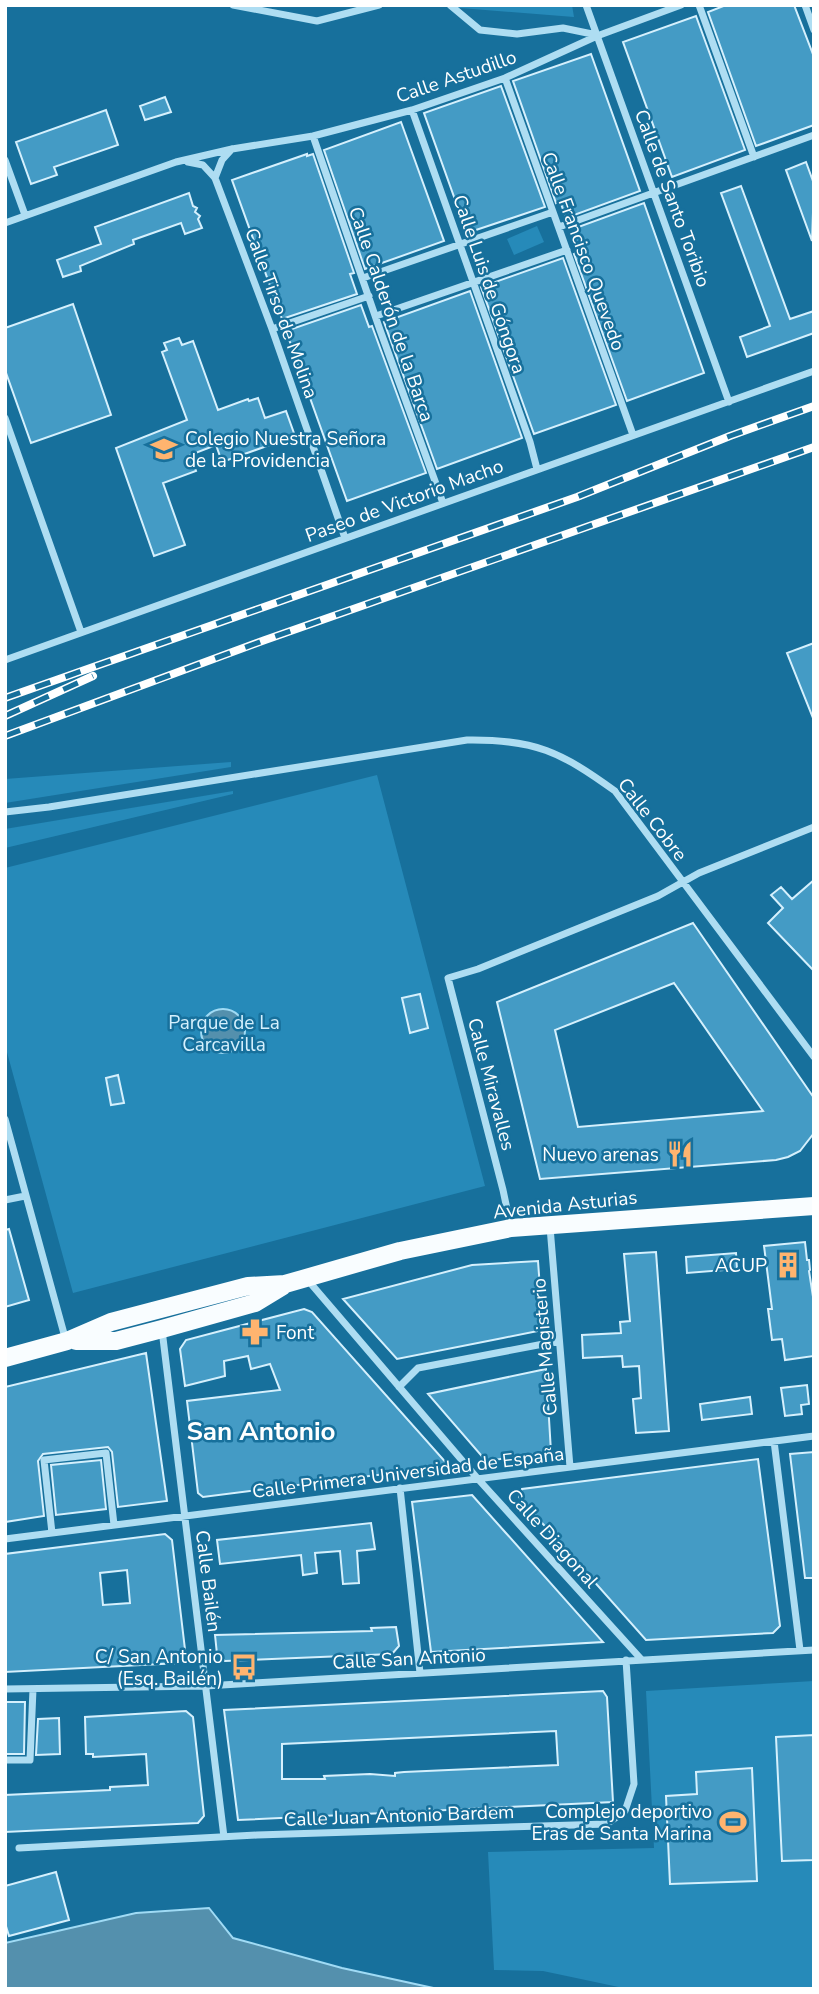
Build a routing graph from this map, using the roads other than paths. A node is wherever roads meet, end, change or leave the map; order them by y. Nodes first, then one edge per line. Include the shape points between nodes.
1 (233, 5) edge
2 (378, 5) edge
3 (450, 5) edge
4 (586, 5) edge
5 (681, 5) edge
6 (699, 5) edge
7 (805, 5) edge
8 (270, 9) edge
9 (814, 30) edge
10 (597, 36) junction
11 (505, 78) junction
12 (412, 110) junction
13 (814, 135) edge
14 (313, 136) junction
15 (232, 149) junction
16 (754, 157) junction
17 (5, 160) edge
18 (176, 162) junction
19 (215, 178) junction
20 (655, 193) junction
21 (553, 212) junction
22 (25, 215) junction
23 (5, 223) edge
24 (559, 227) junction
25 (459, 246) junction
26 (567, 250) junction
27 (363, 278) junction
28 (472, 282) junction
29 (369, 296) junction
30 (376, 316) junction
31 (272, 329) junction
32 (814, 371) edge
33 (729, 402) junction
34 (5, 418) edge
35 (633, 435) junction
36 (537, 469) junction
37 (443, 503) junction
38 (345, 538) junction
39 (82, 632) junction
40 (5, 660) edge
41 (5, 812) edge
42 (814, 827) edge
43 (683, 884) junction
44 (814, 1057) edge
45 (5, 1119) edge
46 (25, 1196) junction
47 (5, 1200) edge
48 (814, 1206) edge
49 (550, 1224) junction
50 (511, 1228) junction
51 (305, 1278) junction
52 (285, 1284) junction
53 (162, 1329) junction
54 (559, 1341) junction
55 (67, 1342) junction
56 (5, 1358) edge
57 (399, 1387) junction
58 (814, 1436) edge
59 (774, 1441) junction
60 (569, 1467) junction
61 (478, 1479) junction
62 (400, 1489) junction
63 (185, 1516) junction
64 (114, 1525) junction
65 (52, 1533) junction
66 (5, 1539) edge
67 (800, 1650) junction
68 (814, 1650) edge
69 (641, 1659) junction
70 (626, 1660) junction
71 (420, 1673) junction
72 (205, 1686) junction
73 (5, 1689) edge
74 (33, 1689) junction
75 (5, 1760) edge
76 (224, 1837) junction
77 (19, 1849) dead end

1 - 8 street
2 - 8 street via 317,21
3 - 10 street via 480,30 517,34 563,28
4 - 10 street, Calle de Santo Toribio
5 - 10 street, Calle Astudillo
6 - 16 street
7 - 9 street
10 - 11 street, Calle Astudillo
10 - 20 street, Calle de Santo Toribio
11 - 12 street, Calle Astudillo
11 - 21 street, Calle Francisco Quevedo
12 - 14 street, Calle Astudillo
12 - 25 street, Calle Luis de Góngora
13 - 16 street
14 - 15 street, Calle Astudillo
14 - 27 street, Calle Calderón de la Barca
15 - 18 street, Calle Astudillo
15 - 19 street
16 - 20 street
17 - 22 street
18 - 19 street via 203,165
18 - 22 street, Calle Astudillo
19 - 31 street, Calle Tirso de Molina
20 - 24 street
20 - 33 street, Calle de Santo Toribio
21 - 24 street, Calle Francisco Quevedo
21 - 25 street
22 - 23 street, Calle Astudillo
24 - 26 street, Calle Francisco Quevedo
25 - 27 street
25 - 28 street, Calle Luis de Góngora
26 - 28 street
26 - 35 street, Calle Francisco Quevedo
27 - 29 street, Calle Calderón de la Barca
28 - 30 street
28 - 36 street, Calle Luis de Góngora
29 - 30 street, Calle Calderón de la Barca
29 - 31 street
30 - 37 street, Calle Calderón de la Barca
31 - 38 street, Calle Tirso de Molina
32 - 33 street, Paseo de Victorio Macho
33 - 35 street, Paseo de Victorio Macho
34 - 39 street
35 - 36 street, Paseo de Victorio Macho
36 - 37 street, Paseo de Victorio Macho
37 - 38 street, Paseo de Victorio Macho
38 - 39 street, Paseo de Victorio Macho
39 - 40 street, Paseo de Victorio Macho
41 - 43 street, Calle Cobre via 467,740 501,740 538,746 580,766 615,791
42 - 43 street via 699,873
43 - 44 street, Calle Cobre
43 - 50 street, Calle Miravalles via 448,978
45 - 46 street
46 - 47 street
46 - 55 street
48 - 49 main road, Avenida Asturias
49 - 50 main road, Avenida Asturias
49 - 54 street, Calle Magisterio
50 - 51 main road, Avenida Asturias via 400,1251
51 - 52 main road, Avenida Asturias
51 - 57 street, Calle Diagonal
52 - 53 main road, Avenida Asturias via 256,1303
52 - 55 main road, Avenida Asturias via 248,1286 123,1319
53 - 55 main road, Avenida Asturias via 116,1341
53 - 63 street, Calle Bailén
54 - 57 street via 418,1368
54 - 60 street, Calle Magisterio
55 - 56 main road, Avenida Asturias
57 - 61 street, Calle Diagonal
58 - 59 street, Calle Primera Universidad de España
59 - 60 street, Calle Primera Universidad de España
59 - 67 street
60 - 61 street, Calle Primera Universidad de España
61 - 62 street, Calle Primera Universidad de España
61 - 69 street, Calle Diagonal
62 - 63 street, Calle Primera Universidad de España
62 - 71 street
63 - 64 street, Calle Primera Universidad de España
63 - 72 street, Calle Bailén
64 - 65 street, Calle Primera Universidad de España
64 - 65 street via 106,1453 44,1460
65 - 66 street, Calle Primera Universidad de España
67 - 68 street, Calle San Antonio
67 - 69 street, Calle San Antonio
69 - 70 street, Calle San Antonio
70 - 71 street, Calle San Antonio
70 - 76 street, Calle Juan Antonio Bardem via 634,1784 625,1811 607,1824
71 - 72 street, Calle San Antonio
72 - 74 street, Calle San Antonio
72 - 76 street, Calle Bailén
73 - 74 street, Calle San Antonio
74 - 75 street via 30,1760
76 - 77 street, Calle Juan Antonio Bardem

